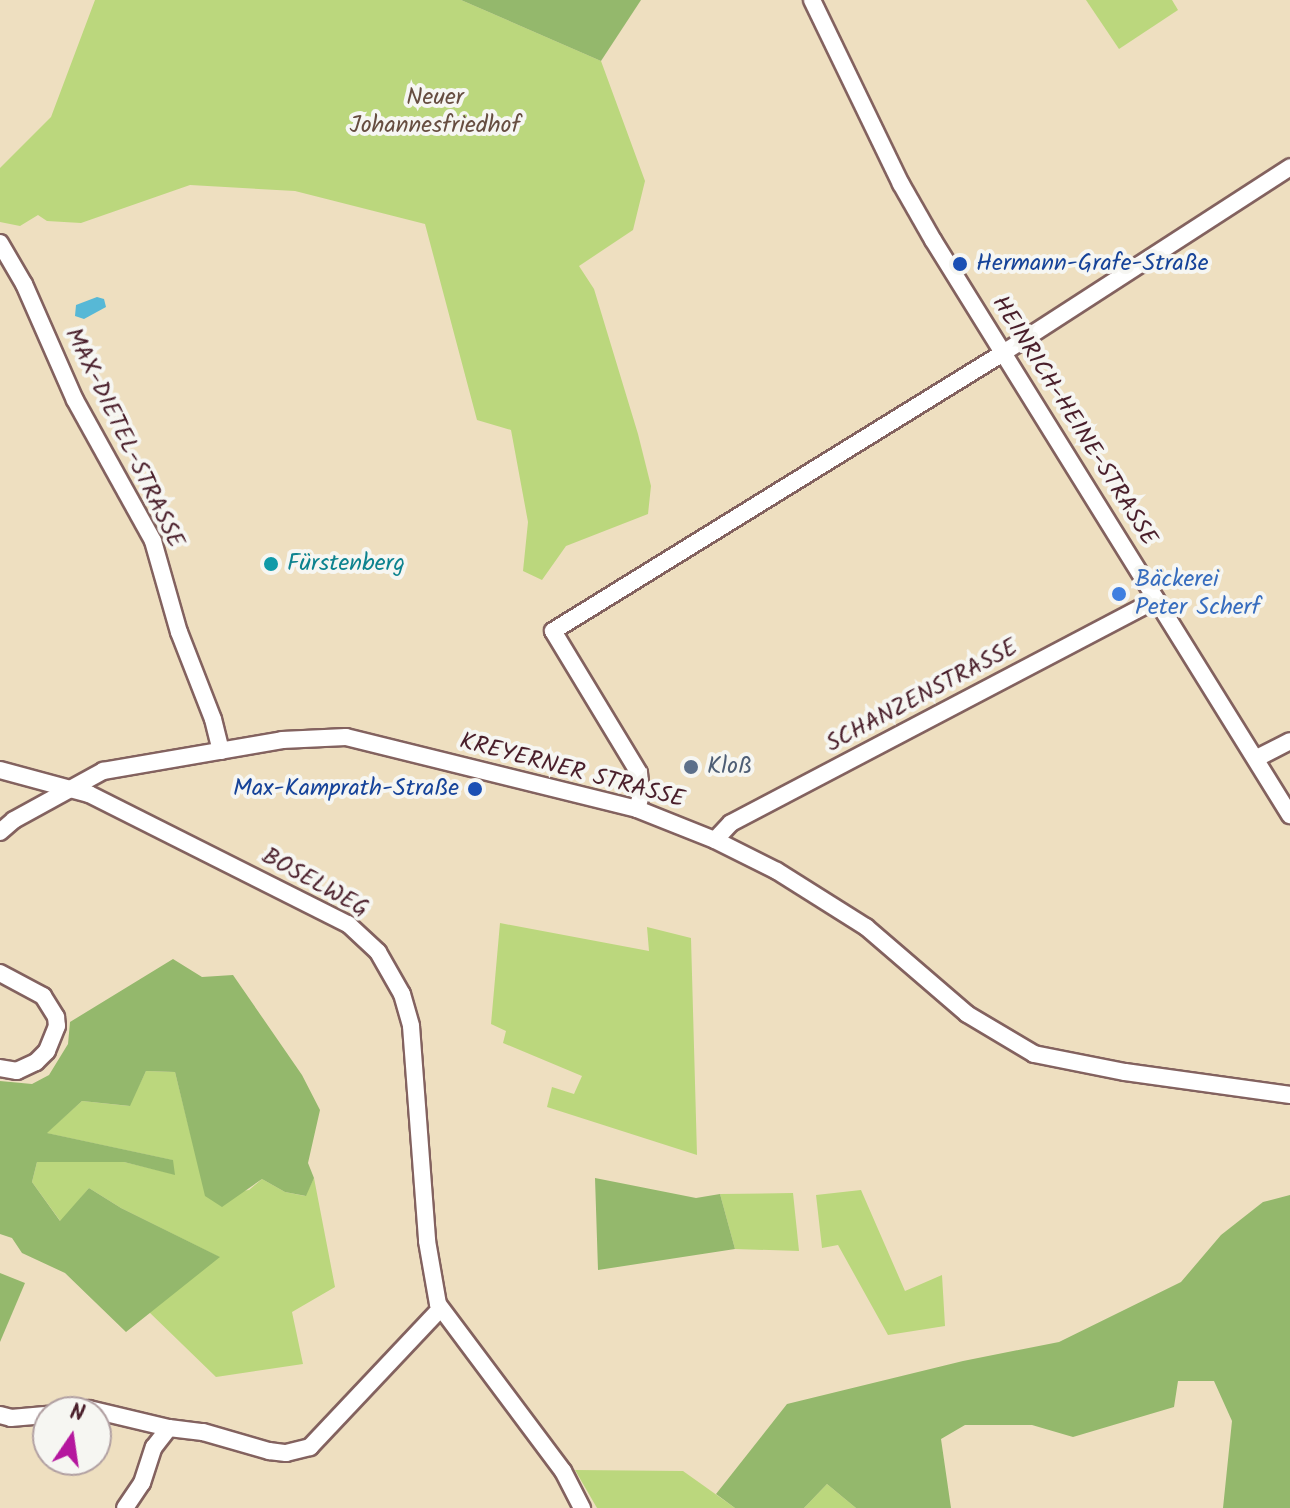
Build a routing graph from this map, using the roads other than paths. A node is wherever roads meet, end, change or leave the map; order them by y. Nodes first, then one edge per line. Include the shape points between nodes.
1 (812, 0) edge
2 (1290, 167) edge
3 (0, 243) edge
4 (1003, 353) junction
5 (1156, 600) junction
6 (1290, 741) edge
7 (221, 751) junction
8 (1257, 758) junction
9 (0, 770) edge
10 (67, 789) junction
11 (637, 809) junction
12 (1290, 815) edge
13 (0, 832) edge
14 (715, 840) junction
15 (0, 973) edge
16 (0, 1068) edge
17 (1290, 1095) edge
18 (440, 1309) junction
19 (112, 1414) edge
20 (0, 1415) edge
21 (32, 1416) edge
22 (169, 1428) junction
23 (125, 1508) edge
24 (582, 1508) edge

1 - 4 street, HEINRICH-HEINE-STRASSE via 901,184
2 - 4 street
3 - 7 street, MAX-DIETEL-STRASSE via 75,400 153,541
4 - 5 street, HEINRICH-HEINE-STRASSE
4 - 11 street via 553,631 639,773
5 - 8 street, HEINRICH-HEINE-STRASSE
5 - 14 street, SCHANZENSTRASSE via 731,823
6 - 8 street
7 - 10 street, KREYERNER STRASSE via 103,771
7 - 11 street, KREYERNER STRASSE via 282,740 346,737
8 - 12 street, HEINRICH-HEINE-STRASSE
9 - 10 street, BOSELWEG
10 - 13 street, KREYERNER STRASSE
10 - 18 street, BOSELWEG via 89,794 348,924 378,952 402,994 411,1026 427,1241
11 - 14 street, KREYERNER STRASSE
14 - 17 street, KREYERNER STRASSE via 777,871 866,927 967,1014 1034,1054
15 - 16 street via 43,996 57,1026 36,1062 17,1071
18 - 22 street via 310,1447 278,1452
18 - 24 street, BOSELWEG via 563,1471
19 - 22 street
20 - 21 street
22 - 23 street

